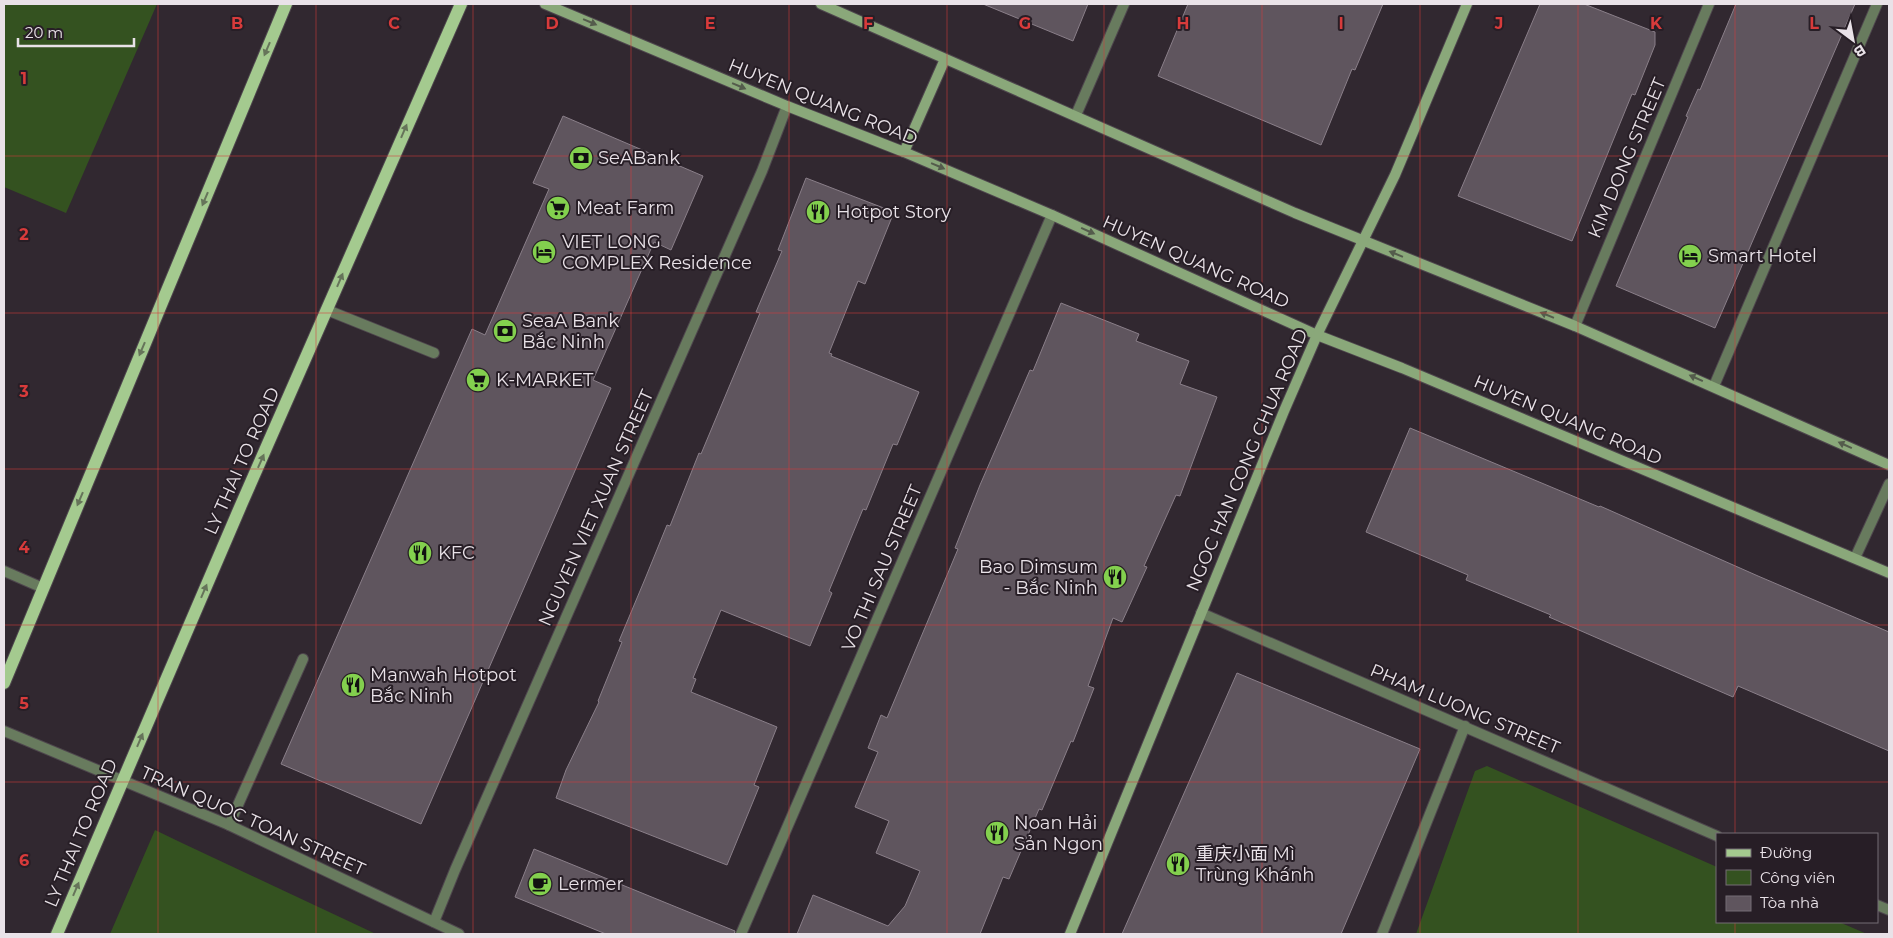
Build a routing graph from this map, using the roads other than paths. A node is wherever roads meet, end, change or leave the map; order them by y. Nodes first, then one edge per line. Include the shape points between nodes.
1 (286, 4) edge
2 (461, 4) edge
3 (544, 4) edge
4 (821, 4) edge
5 (1124, 4) edge
6 (1467, 4) edge
7 (1709, 4) edge
8 (1877, 4) edge
9 (842, 8) edge
10 (945, 59) junction
11 (787, 106) junction
12 (1076, 115) junction
13 (904, 152) junction
14 (1052, 215) junction
15 (1364, 241) junction
16 (327, 310) junction
17 (1575, 326) junction
18 (1317, 335) junction
19 (434, 353) dead end
20 (1714, 386) junction
21 (1889, 465) edge
22 (1889, 484) edge
23 (1855, 558) junction
24 (4, 571) edge
25 (1889, 573) edge
26 (43, 588) junction
27 (1201, 613) junction
28 (304, 659) dead end
29 (4, 682) edge
30 (1465, 726) junction
31 (4, 731) edge
32 (122, 781) junction
33 (229, 825) junction
34 (1716, 836) edge
35 (434, 922) junction
36 (57, 934) edge
37 (459, 934) edge
38 (741, 934) edge
39 (1070, 934) edge
40 (1382, 934) edge

1 -> 26 main road
16 -> 2 main road, LY THAI TO ROAD
3 -> 11 street, HUYEN QUANG ROAD
4 - 9 street
5 - 12 street
6 - 15 street, NGOC HAN CONG CHUA ROAD
7 - 17 street, KIM DONG STREET
8 - 20 street
9 - 10 street
10 - 12 street
10 - 13 street
11 - 13 street, HUYEN QUANG ROAD
11 - 35 street, NGUYEN VIET XUAN STREET via 758,180
12 - 15 street
13 -> 14 street, HUYEN QUANG ROAD
14 -> 18 street, HUYEN QUANG ROAD
14 - 38 street, VO THI SAU STREET
17 -> 15 street
15 - 18 street, NGOC HAN CONG CHUA ROAD
16 - 19 street
32 -> 16 main road, LY THAI TO ROAD
20 -> 17 street
18 - 23 street, HUYEN QUANG ROAD
18 - 27 street, NGOC HAN CONG CHUA ROAD
21 -> 20 street
22 - 23 street
23 - 25 street, HUYEN QUANG ROAD
24 - 26 street
26 - 29 main road
27 - 30 street, PHAM LUONG STREET
27 - 39 street, NGOC HAN CONG CHUA ROAD
28 - 33 street
30 - 34 street, PHAM LUONG STREET
30 - 40 street
31 - 32 street, TRAN QUOC TOAN STREET
32 - 33 street, TRAN QUOC TOAN STREET
36 -> 32 main road, LY THAI TO ROAD
33 - 35 street, TRAN QUOC TOAN STREET
35 - 37 street, TRAN QUOC TOAN STREET

